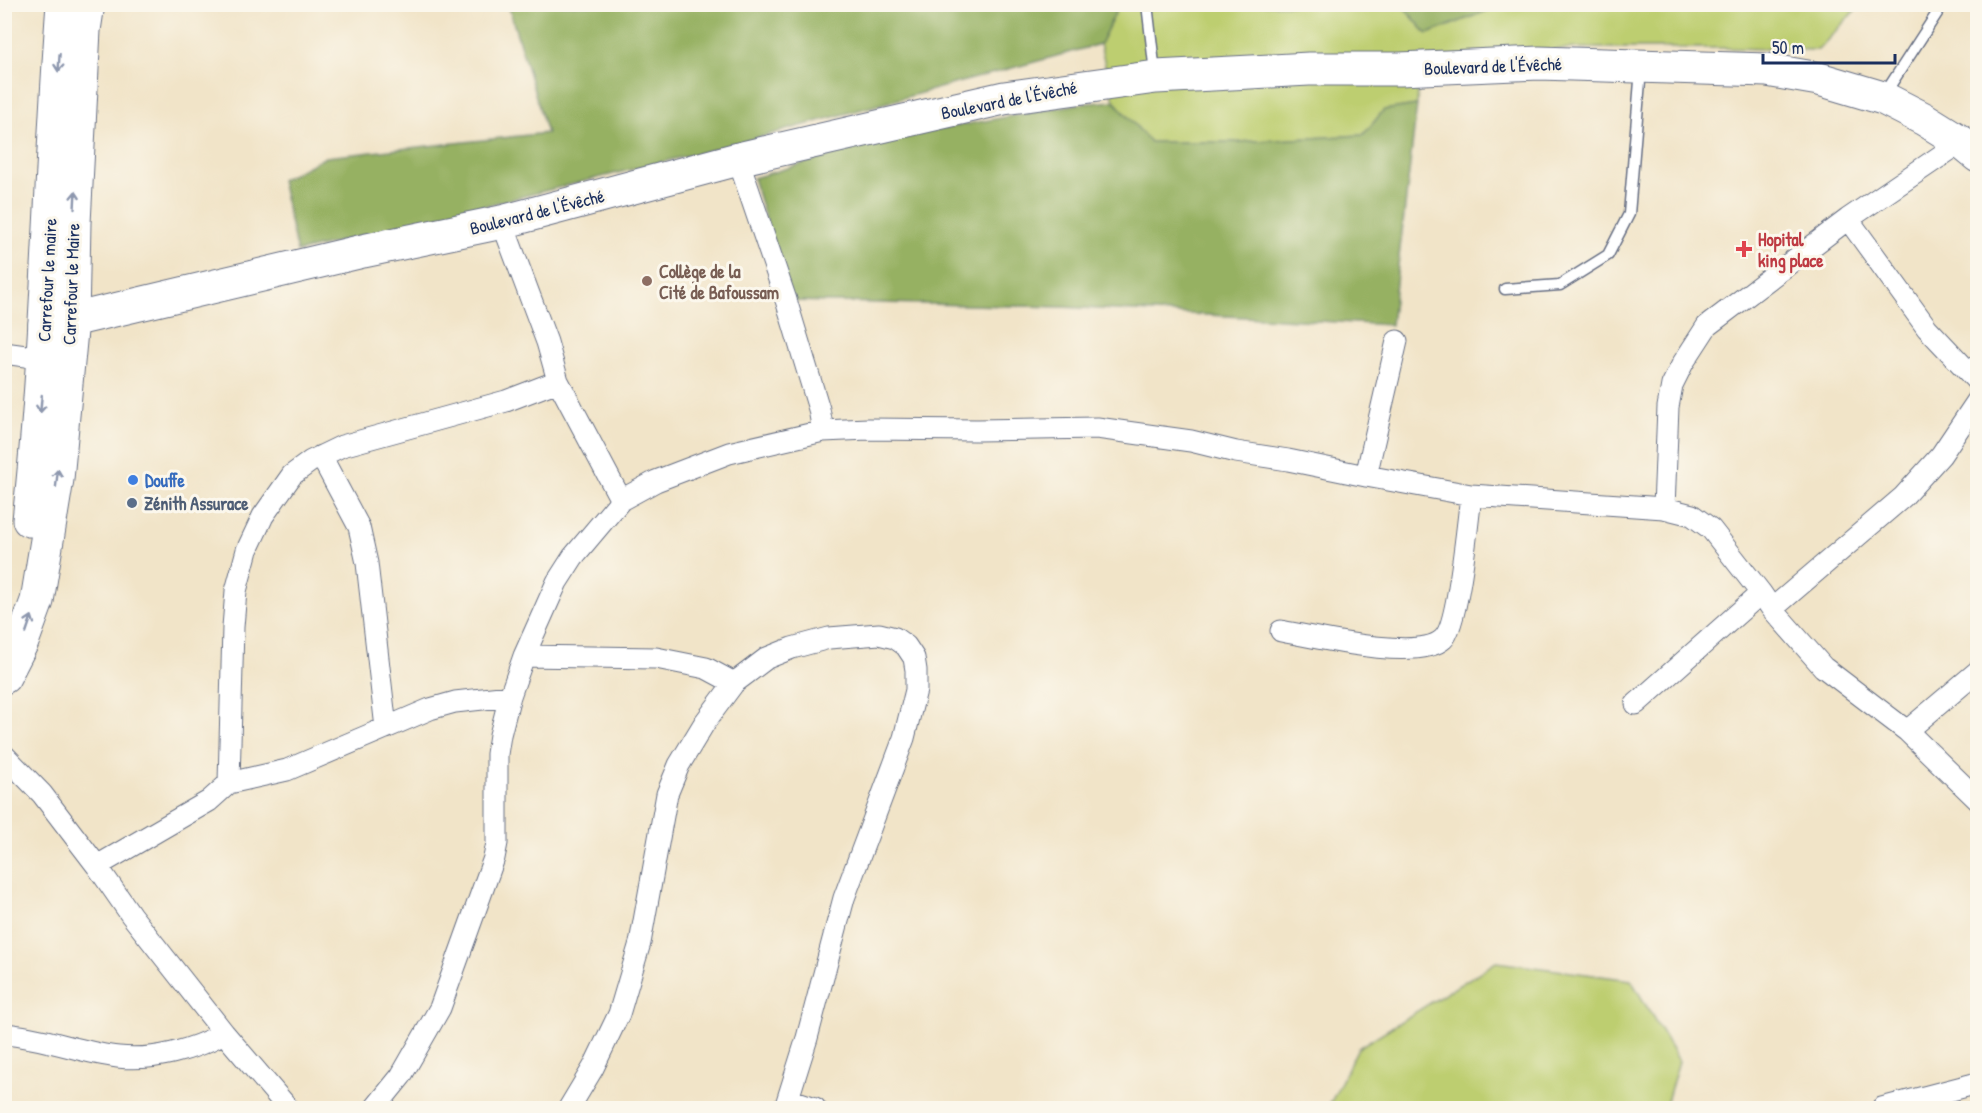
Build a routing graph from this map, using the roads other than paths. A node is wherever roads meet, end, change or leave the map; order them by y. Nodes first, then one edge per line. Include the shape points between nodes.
1 (63, 4) edge
2 (1147, 4) edge
3 (1943, 4) edge
4 (86, 17) edge
5 (1641, 65) junction
6 (1156, 76) junction
7 (1883, 98) junction
8 (1969, 149) edge
9 (738, 159) junction
10 (1848, 219) junction
11 (502, 222) junction
12 (1505, 289) dead end
13 (58, 322) junction
14 (1397, 341) dead end
15 (4, 353) edge
16 (56, 360) junction
17 (558, 381) junction
18 (1977, 382) edge
19 (1977, 400) edge
20 (823, 431) junction
21 (321, 456) junction
22 (1366, 476) junction
23 (1472, 495) junction
24 (621, 500) junction
25 (1664, 508) junction
26 (37, 546) junction
27 (1767, 601) junction
28 (4, 627) edge
29 (1281, 631) dead end
30 (524, 656) junction
31 (1977, 671) edge
32 (4, 677) edge
33 (734, 683) junction
34 (510, 696) junction
35 (1636, 704) dead end
36 (386, 728) junction
37 (1907, 731) junction
38 (4, 754) edge
39 (229, 783) junction
40 (1977, 800) edge
41 (97, 866) junction
42 (224, 1033) junction
43 (4, 1034) edge
44 (1977, 1083) edge
45 (786, 1104) edge
46 (288, 1108) edge
47 (375, 1108) edge
48 (569, 1108) edge
49 (815, 1108) edge
50 (1882, 1108) edge

1 -> 13 main road, Carrefour le maire
2 - 6 lane
3 - 7 lane
13 -> 4 main road, Carrefour le Maire via 74,223
5 - 6 main road, Boulevard de l'Évêché via 1539,63
5 - 7 main road, Boulevard de l'Évêché via 1767,70 1818,79
5 - 12 lane via 1629,214 1608,255 1560,285
6 - 9 main road, Boulevard de l'Évêché via 1004,98
7 - 8 main road, Boulevard de l'Évêché via 1924,118
8 - 10 street
9 - 11 main road, Boulevard de l'Évêché
9 - 20 street via 786,300
10 - 18 street via 1927,328
10 - 25 street via 1707,326 1696,342 1672,385
11 - 13 main road, Boulevard de l'Évêché
11 - 17 street
13 - 16 main road, Carrefour le Maire
14 - 22 street
15 - 16 street
16 - 26 main road, Carrefour le Maire via 58,468
17 - 21 street via 506,401 342,446
17 - 24 street
19 - 27 street via 1941,455 1904,497
20 - 22 street via 1104,428
20 - 24 street via 729,453 676,472
21 - 36 street via 359,527 368,563
21 - 39 street via 292,475 263,516 244,560 233,627
22 - 23 street
23 - 25 street
23 - 29 street via 1455,607 1444,639 1426,648 1400,650
24 - 30 street via 557,582
25 - 27 street via 1692,515 1711,529
26 - 28 main road
32 -> 26 main road via 37,601
27 - 35 street
27 - 37 street via 1823,667
30 - 33 street via 656,658 706,668
30 - 34 street
31 - 37 street
33 - 45 street via 767,658 792,648 829,638 879,634 906,646 916,670 916,690 904,738 844,898
33 - 48 street via 705,722 667,794 640,943 618,1014
34 - 36 street via 455,702
34 - 47 street via 497,754 494,858 440,1008 401,1076
36 - 39 street via 287,770
37 - 40 street
38 - 41 street via 42,794
39 - 41 street via 209,801
41 - 42 street
42 - 43 street via 197,1046 135,1058
42 - 46 street
44 - 50 street
45 - 49 street

